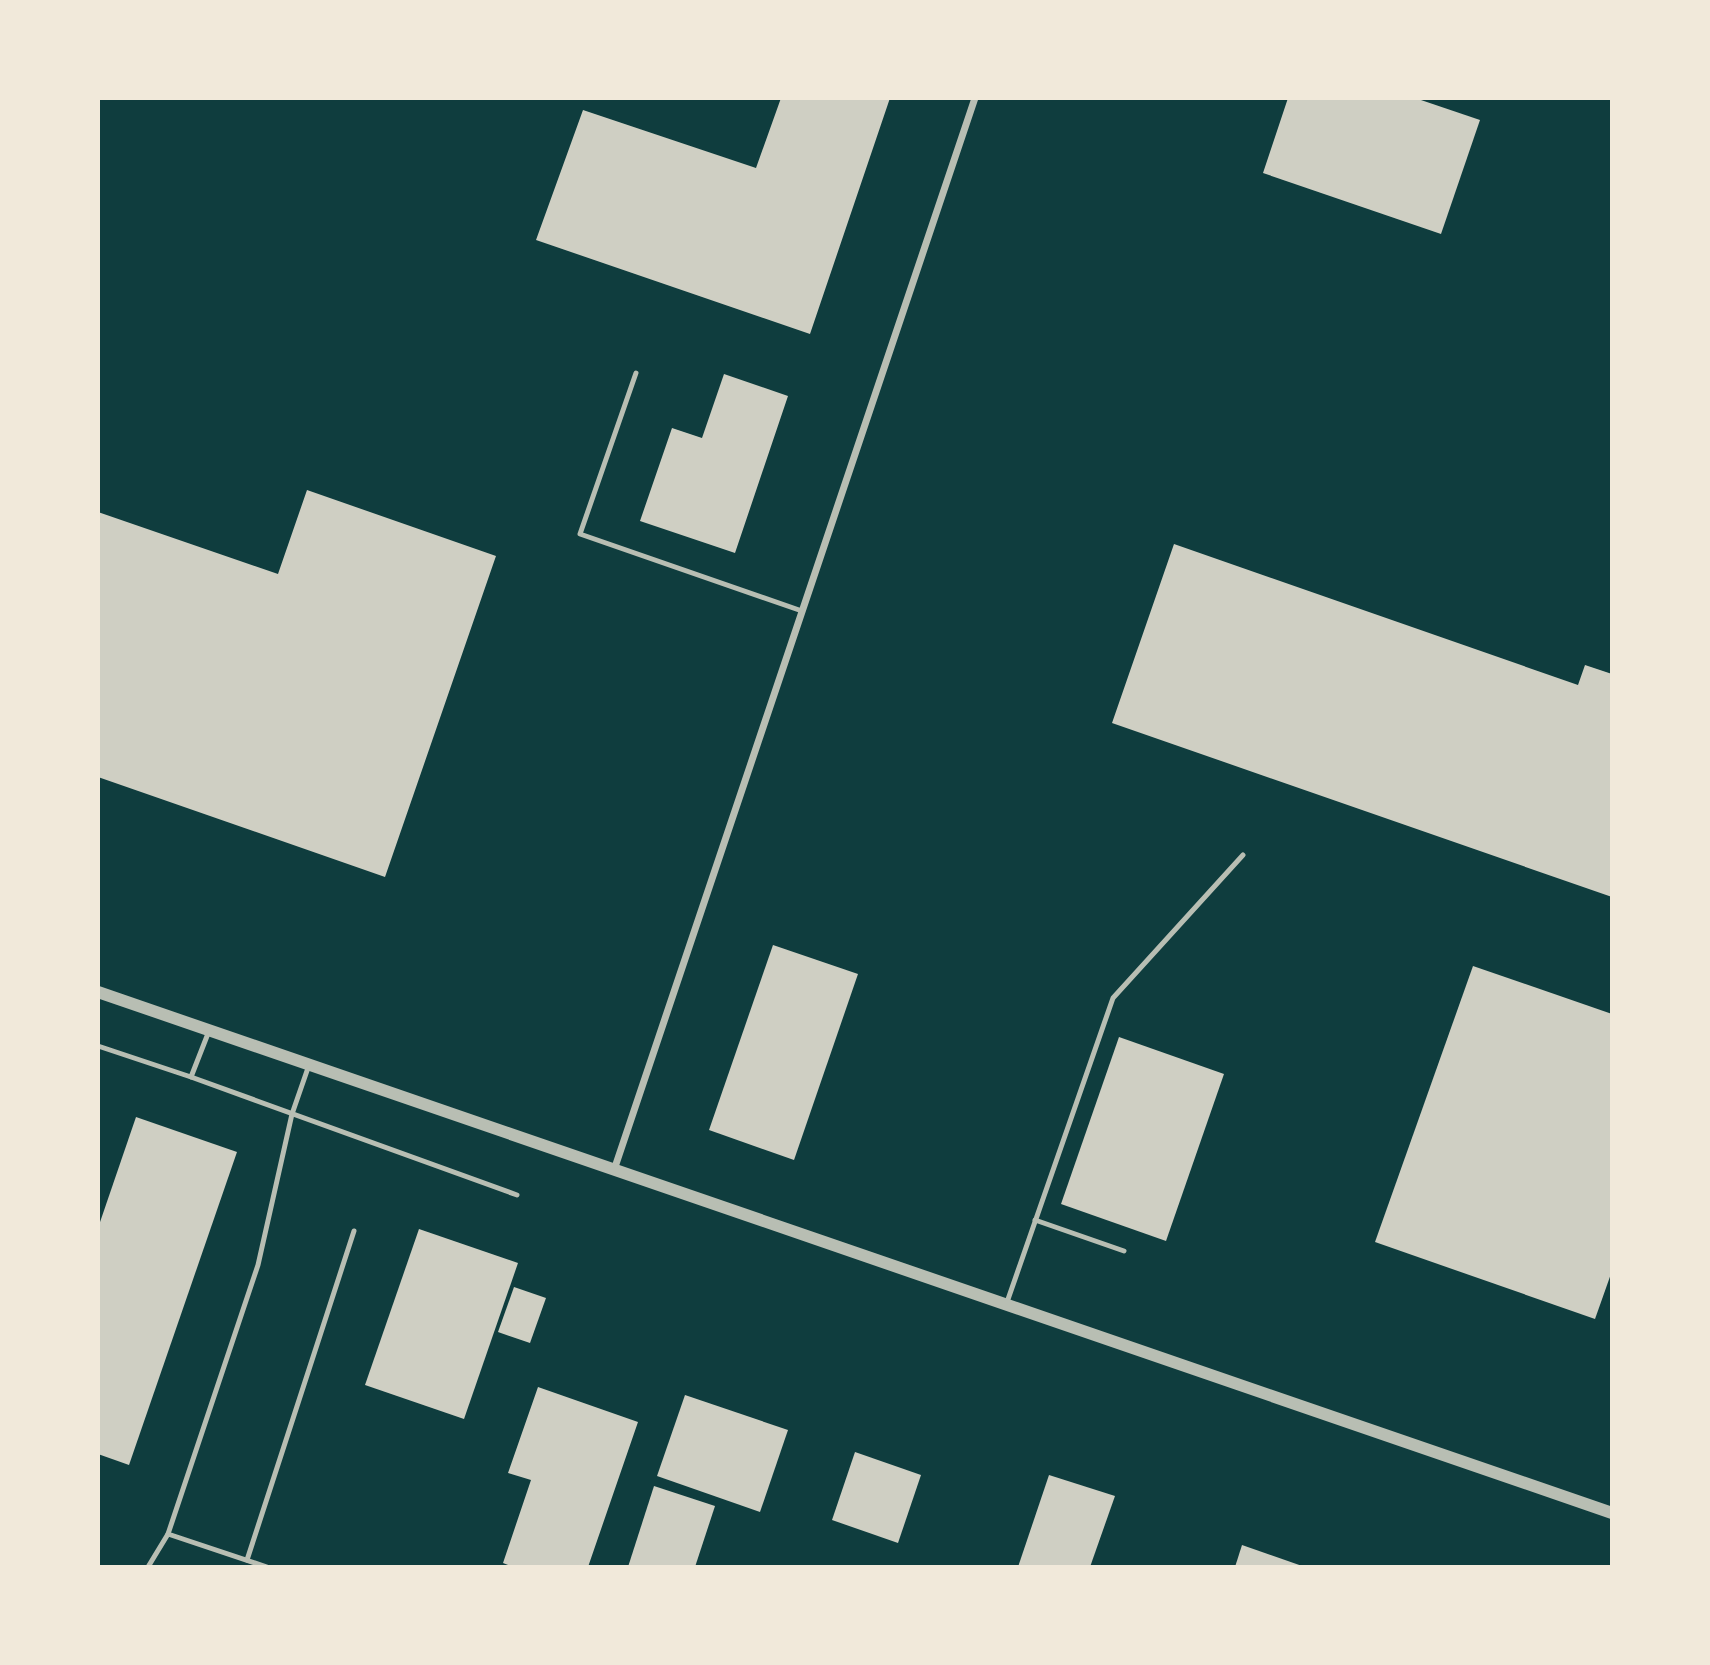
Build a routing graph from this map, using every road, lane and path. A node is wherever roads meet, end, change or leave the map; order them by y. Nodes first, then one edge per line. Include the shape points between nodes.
1 (975, 98) edge
2 (636, 373) dead end
3 (802, 611) junction
4 (1243, 855) dead end
5 (98, 992) edge
6 (209, 1030) junction
7 (98, 1046) edge
8 (309, 1065) junction
9 (191, 1077) junction
10 (292, 1114) junction
11 (614, 1170) junction
12 (517, 1195) dead end
13 (1035, 1220) junction
14 (354, 1231) dead end
15 (1124, 1251) dead end
16 (1006, 1305) junction
17 (1612, 1513) edge
18 (168, 1534) junction
19 (247, 1560) junction
20 (148, 1567) edge
21 (267, 1567) edge

1 - 3 street
2 - 3 lane via 580,534
3 - 11 street
4 - 13 lane via 1113,998
5 - 6 street
6 - 8 street
6 - 9 lane
7 - 9 lane
8 - 10 lane
8 - 11 street
9 - 10 lane
10 - 12 lane
10 - 18 lane via 258,1265
11 - 16 street
13 - 15 lane
13 - 16 lane
14 - 19 lane
16 - 17 street
18 - 19 lane
18 - 20 lane
19 - 21 lane

